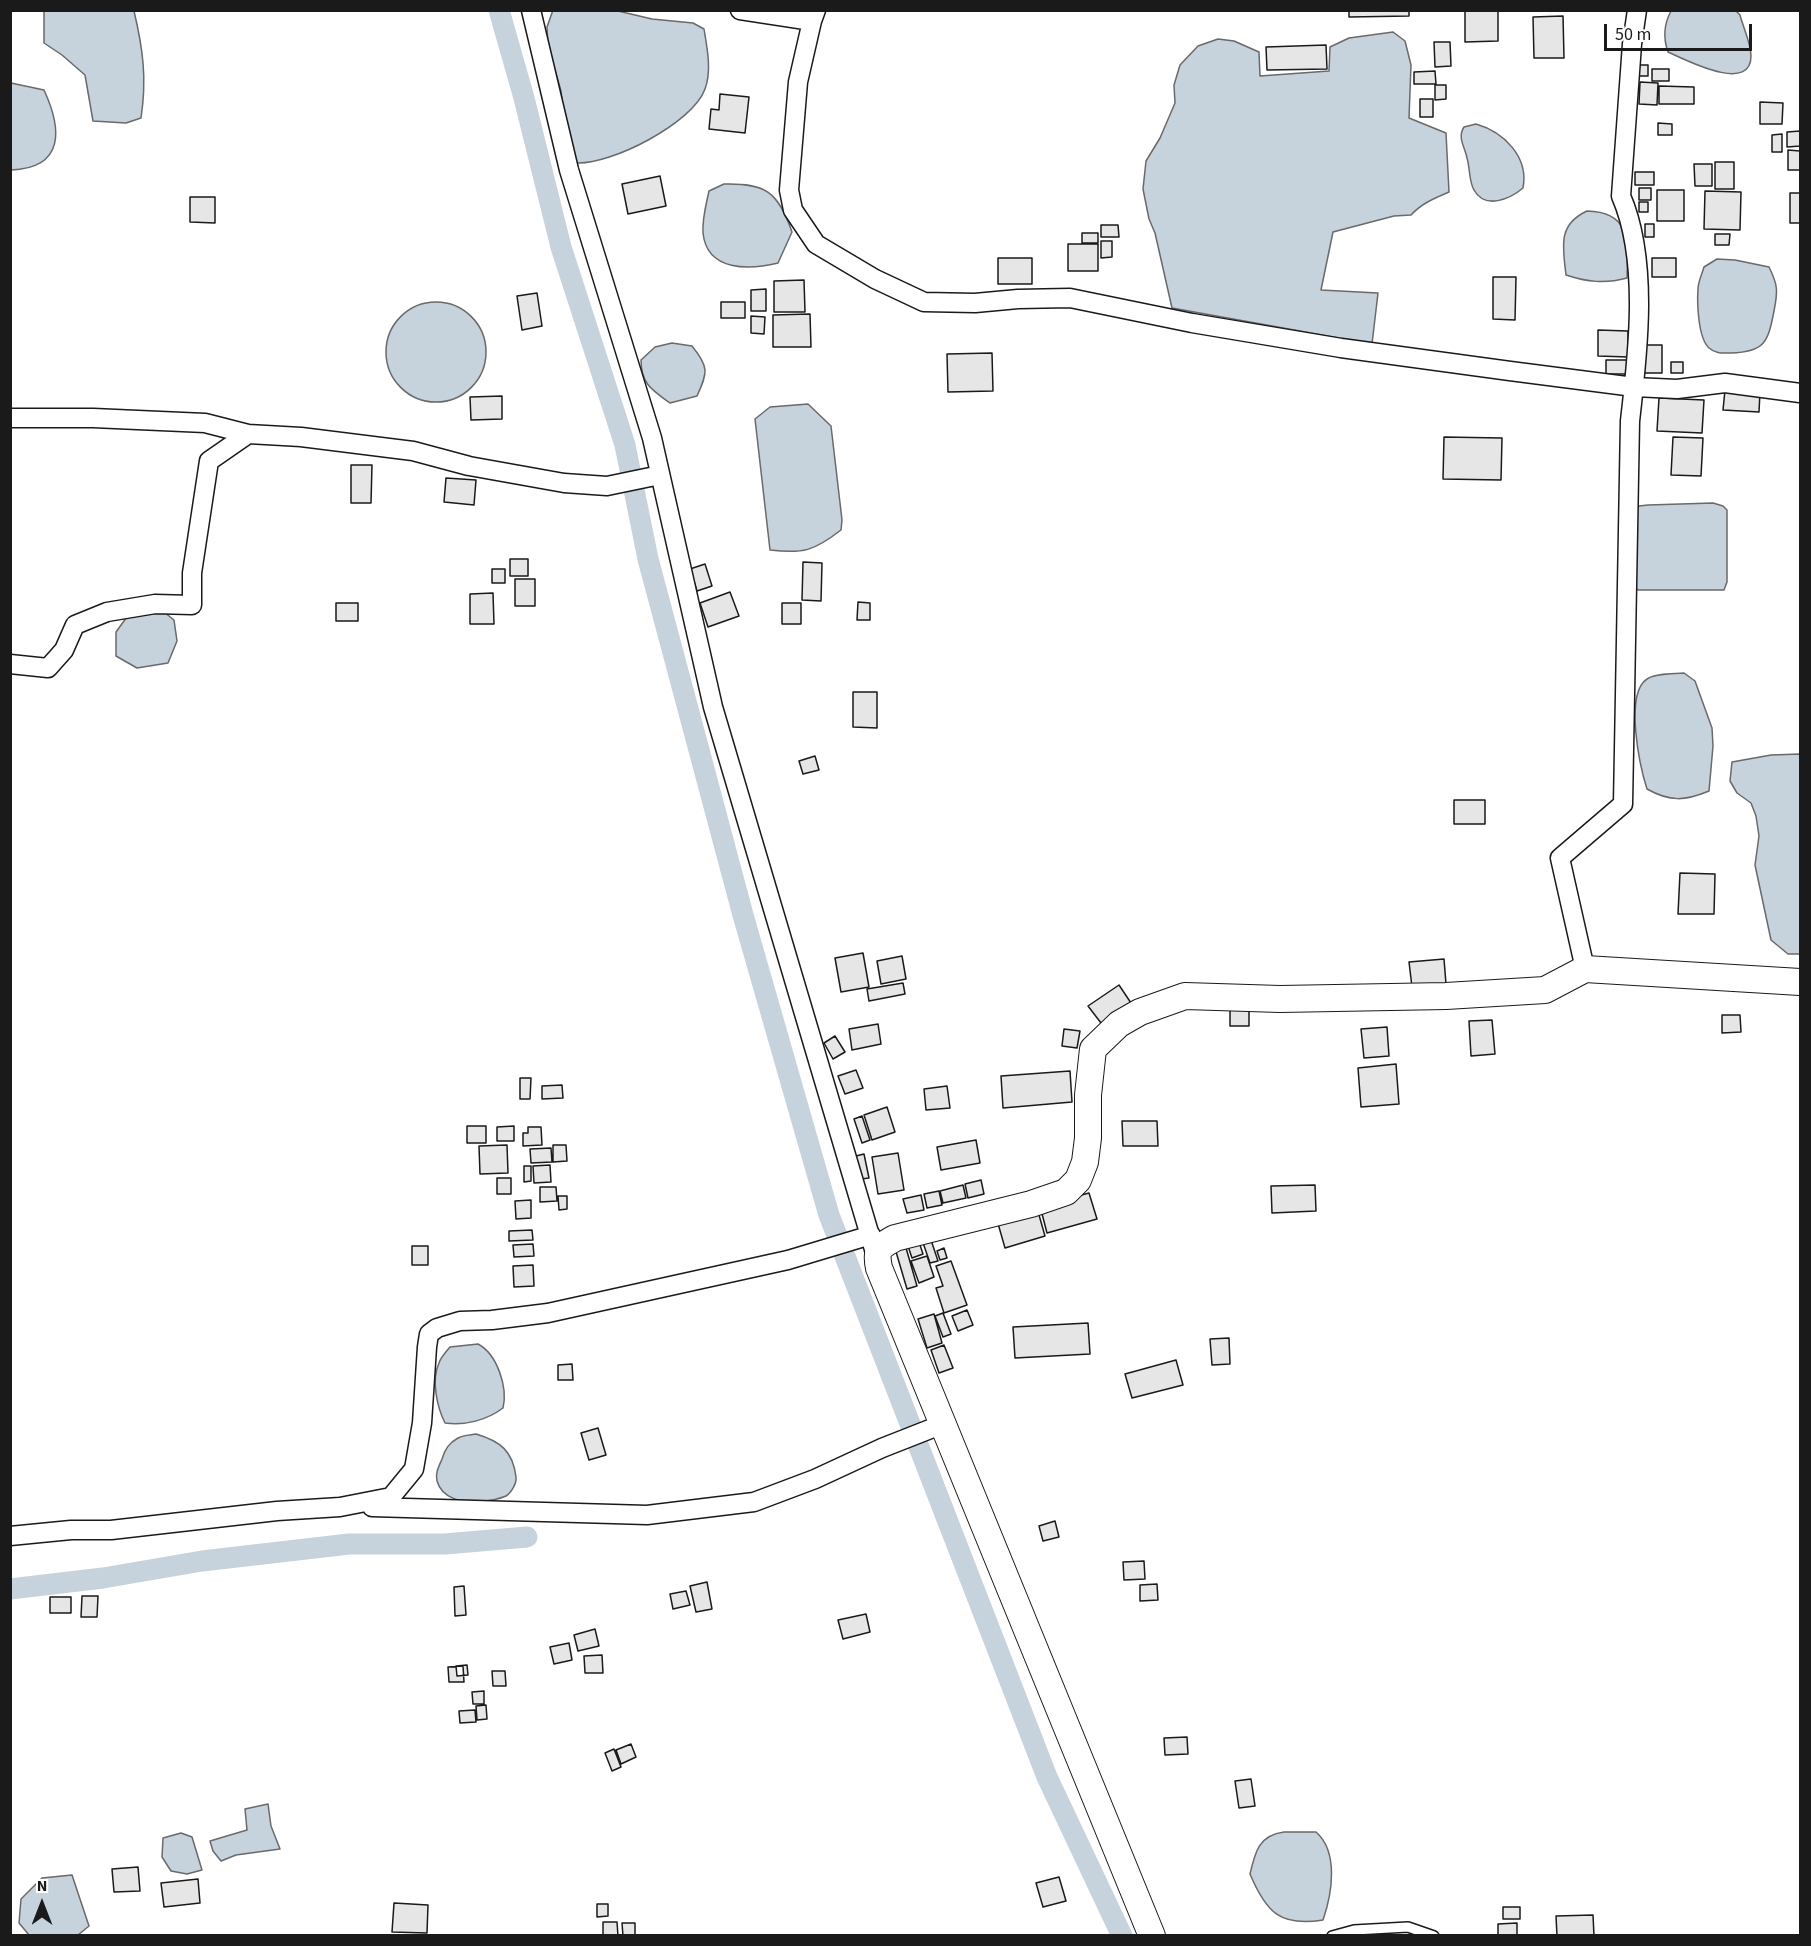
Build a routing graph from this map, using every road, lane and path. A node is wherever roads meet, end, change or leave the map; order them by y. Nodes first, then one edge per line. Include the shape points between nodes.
1 (531, 10) edge
2 (740, 10) edge
3 (1637, 10) edge
4 (814, 16) edge
5 (1634, 387) junction
6 (1800, 393) edge
7 (10, 418) edge
8 (248, 434) junction
9 (660, 475) junction
10 (10, 664) edge
11 (1585, 969) junction
12 (1800, 982) edge
13 (874, 1246) junction
14 (943, 1424) junction
15 (346, 1506) junction
16 (10, 1536) edge
17 (1152, 1935) edge
18 (1332, 1935) edge
19 (1434, 1935) edge

1 - 9 street via 569,170
2 - 4 street
3 - 5 street via 1621,196 1633,234 1639,281
4 - 5 street via 794,117 789,190 793,210 816,244 874,279 924,302 1070,298 1341,348
5 - 6 street via 1677,389 1725,383
5 - 11 street via 1630,422 1623,804 1560,858
7 - 8 street via 205,423
8 - 9 street via 413,451 553,481 607,486
8 - 10 street via 209,461 192,573 192,605 155,604 107,612 75,625 64,650 48,668
9 - 13 street via 713,707
11 - 12 street
11 - 13 street via 1545,990 1292,999 1185,996 1140,1012 1119,1024 1093,1049 1085,1162 1078,1180 1066,1192
13 - 14 street via 879,1268
13 - 15 street via 788,1260 548,1313 460,1321 437,1328 429,1334 414,1469 391,1497
14 - 15 street via 754,1502 647,1515
14 - 17 street
15 - 16 street via 111,1530
18 - 19 lane via 1408,1927

